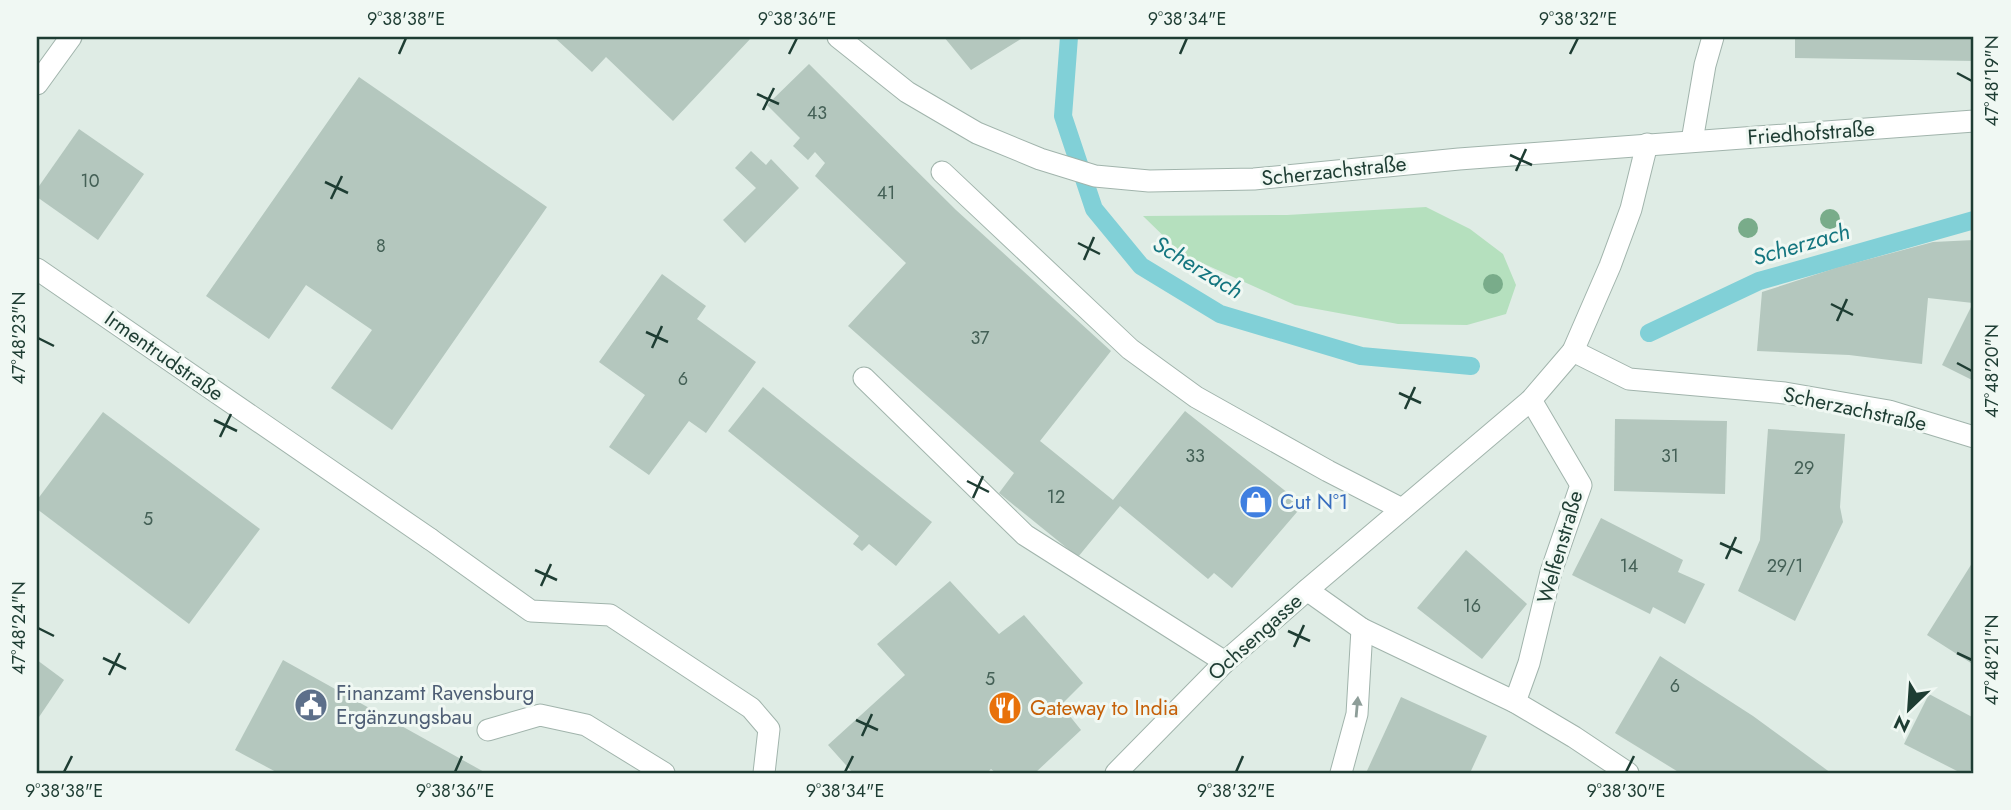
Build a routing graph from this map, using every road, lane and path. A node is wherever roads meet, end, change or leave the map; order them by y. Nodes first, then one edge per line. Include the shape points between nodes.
1 (71, 37) edge
2 (838, 37) edge
3 (1713, 37) edge
4 (37, 85) edge
5 (1974, 121) edge
6 (1692, 141) junction
7 (1647, 144) junction
8 (942, 172) dead end
9 (37, 269) edge
10 (1573, 351) junction
11 (864, 378) dead end
12 (1531, 400) junction
13 (1974, 437) edge
14 (1402, 509) junction
15 (1307, 590) junction
16 (1362, 629) junction
17 (1225, 662) junction
18 (1515, 702) junction
19 (488, 730) dead end
20 (664, 773) edge
21 (764, 773) edge
22 (1116, 773) edge
23 (1341, 773) edge
24 (1628, 773) edge

1 - 4 street
2 - 7 street, Scherzachstraße via 907,92 977,133 1095,176 1149,181 1254,179
3 - 6 street
5 - 6 street, Friedhofstraße
6 - 7 street, Friedhofstraße
7 - 10 street via 1631,209
8 - 14 street via 1130,349 1196,397
9 - 21 street, Irmentrudstraße via 531,611 610,615 751,708 769,729
10 - 12 street
10 - 13 street, Scherzachstraße via 1629,379 1785,393 1889,411
11 - 17 street via 1025,535
12 - 14 street
12 - 18 street, Welfenstraße via 1581,485
14 - 15 street, Ochsengasse
15 - 16 street
15 - 17 street, Ochsengasse
16 - 18 street
23 -> 16 street via 1357,714
17 - 22 street, Ochsengasse
18 - 24 street
19 - 20 street via 540,715 586,725

